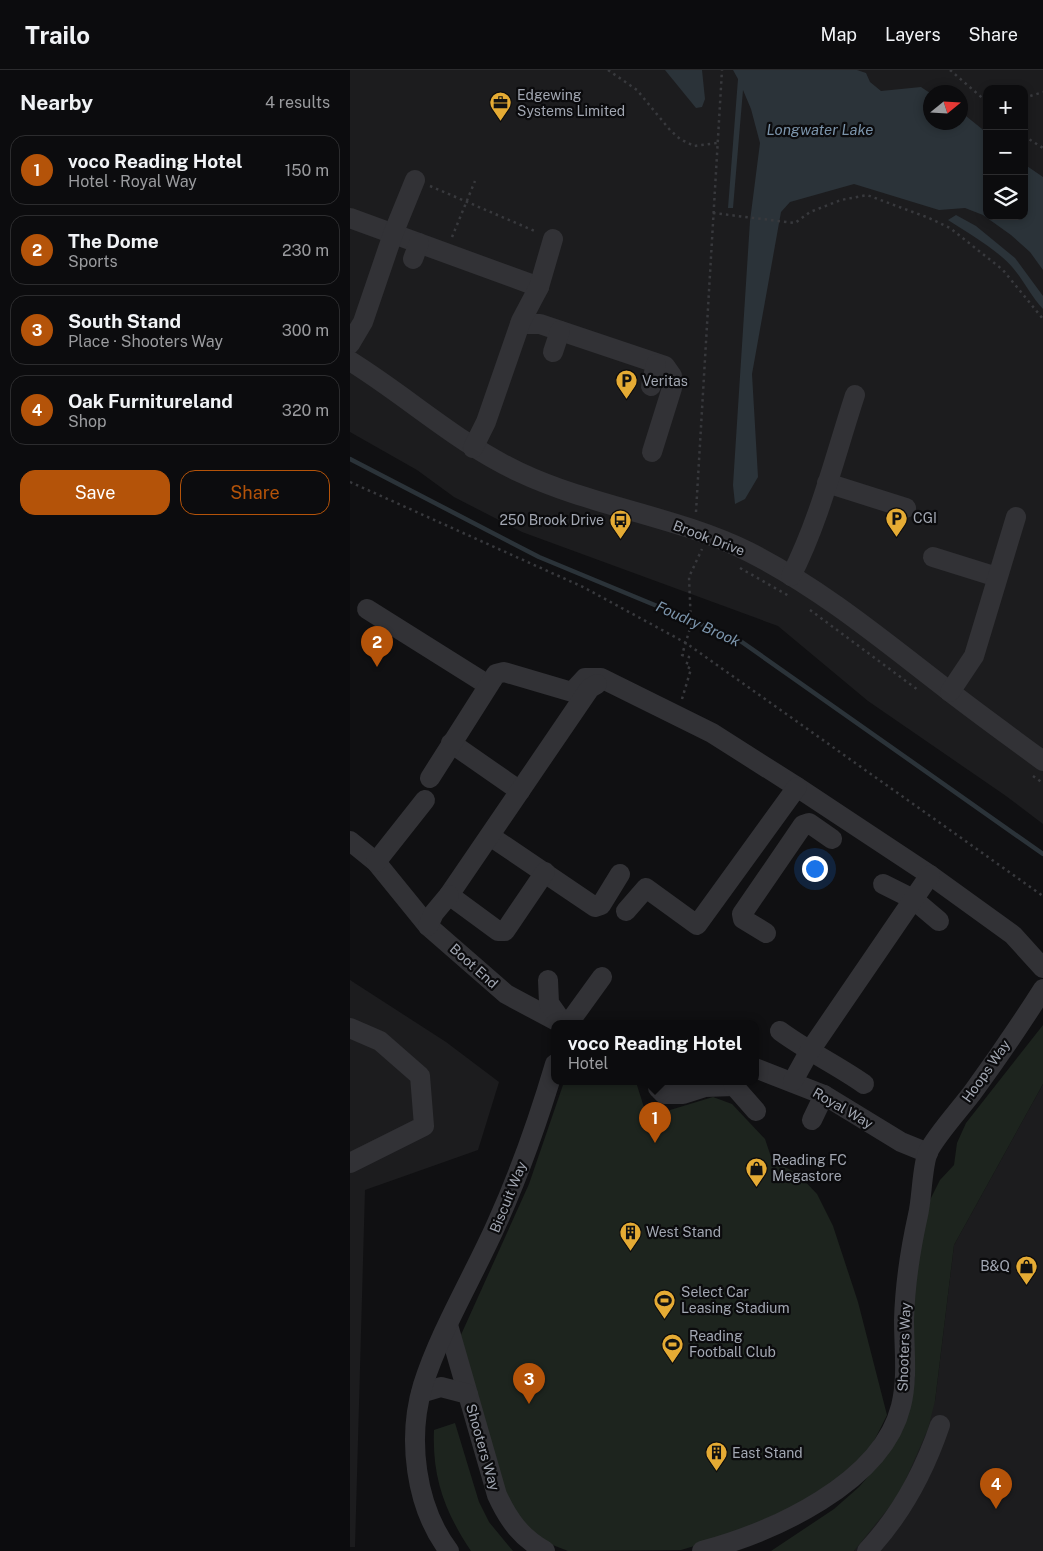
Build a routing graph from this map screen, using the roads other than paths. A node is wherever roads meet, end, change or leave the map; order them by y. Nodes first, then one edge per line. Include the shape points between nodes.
1 (415, 180) road end
2 (350, 218) edge
3 (393, 234) junction
4 (553, 239) road end
5 (539, 287) junction
6 (520, 324) junction
7 (560, 331) junction
8 (350, 344) edge
9 (553, 352) dead end
10 (350, 361) edge
11 (656, 364) junction
12 (651, 386) dead end
13 (855, 395) dead end
14 (472, 448) junction
15 (652, 452) dead end
16 (827, 483) junction
17 (906, 508) dead end
18 (1016, 517) dead end
19 (933, 557) dead end
20 (791, 576) junction
21 (997, 577) junction
22 (367, 609) dead end
23 (488, 685) junction
24 (621, 687) junction
25 (950, 692) junction
26 (451, 743) junction
27 (1035, 766) edge
28 (430, 778) dead end
29 (796, 787) junction
30 (520, 791) junction
31 (425, 800) dead end
32 (490, 836) junction
33 (832, 839) dead end
34 (350, 841) edge
35 (376, 862) junction
36 (544, 872) junction
37 (620, 874) dead end
38 (930, 875) junction
39 (883, 884) dead end
40 (449, 895) junction
41 (912, 898) junction
42 (626, 911) dead end
43 (939, 922) dead end
44 (428, 926) junction
45 (766, 933) dead end
46 (1043, 968) edge
47 (602, 977) dead end
48 (548, 980) dead end
49 (1043, 989) edge
50 (557, 1020) edge
51 (562, 1020) edge
52 (568, 1020) edge
53 (350, 1028) edge
54 (780, 1031) dead end
55 (809, 1052) junction
56 (759, 1069) edge
57 (551, 1076) edge
58 (793, 1081) junction
59 (864, 1084) dead end
60 (658, 1085) edge
61 (697, 1085) edge
62 (736, 1085) edge
63 (824, 1095) junction
64 (756, 1111) dead end
65 (812, 1120) dead end
66 (928, 1153) junction
67 (350, 1163) edge
68 (448, 1325) junction
69 (421, 1393) junction
70 (468, 1394) junction
71 (940, 1425) dead end
72 (449, 1551) edge
73 (545, 1551) edge
74 (702, 1551) edge
75 (867, 1551) edge

1 - 3 street
2 - 3 street
3 - 5 street via 416,251 500,282
3 - 8 street via 363,322
4 - 5 street
5 - 6 street
6 - 7 street via 540,324
6 - 14 street via 486,422
7 - 9 street
7 - 11 street
10 - 14 street, Brook Drive
11 - 12 street
11 - 15 street via 664,366 672,376 672,388
13 - 16 street
14 - 20 street, Brook Drive via 550,485 710,535
16 - 17 street
16 - 20 street via 815,524
18 - 21 street
19 - 21 street
20 - 25 street, Brook Drive via 884,640
21 - 25 street via 974,656
22 - 23 street
23 - 24 street via 496,674 504,672 572,692 585,678 595,677
23 - 26 street
24 - 29 street via 712,733
24 - 30 street via 618,692 598,684 590,688
25 - 27 street, Brook Drive
26 - 28 street
26 - 30 street
29 - 38 street
29 - 42 street via 698,925 646,888
30 - 32 street
31 - 35 street
32 - 36 street
32 - 40 street
33 - 45 street via 809,823 803,825 742,914 743,919
34 - 35 street, Boot End
35 - 44 street, Boot End
36 - 37 street via 595,907 601,905
36 - 40 street via 504,931 498,931
38 - 41 street
38 - 46 street via 1013,935
39 - 41 street
40 - 44 street
41 - 43 street
41 - 55 street
44 - 50 street, Boot End via 506,994
47 - 52 street
48 - 51 street via 549,1003
49 - 66 street, Hoops Way
53 - 67 street via 380,1042 420,1076 424,1126
54 - 55 street
55 - 58 street
55 - 59 street
56 - 58 street, Royal Way
57 - 68 street, Biscuit Way via 512,1190
58 - 63 street, Royal Way
60 - 61 street via 664,1094 682,1094
62 - 64 street
63 - 65 street
63 - 66 street, Royal Way via 901,1142
66 - 74 street, Shooters Way via 908,1257 904,1388 898,1417 888,1437 848,1480 794,1518 755,1535
68 - 69 street, Biscuit Way
68 - 70 street, Shooters Way
69 - 70 street via 440,1387
69 - 72 street, Biscuit Way via 416,1447 419,1479 430,1514
70 - 73 street, Shooters Way via 497,1496 507,1517 530,1542
71 - 75 street via 931,1453 910,1495

